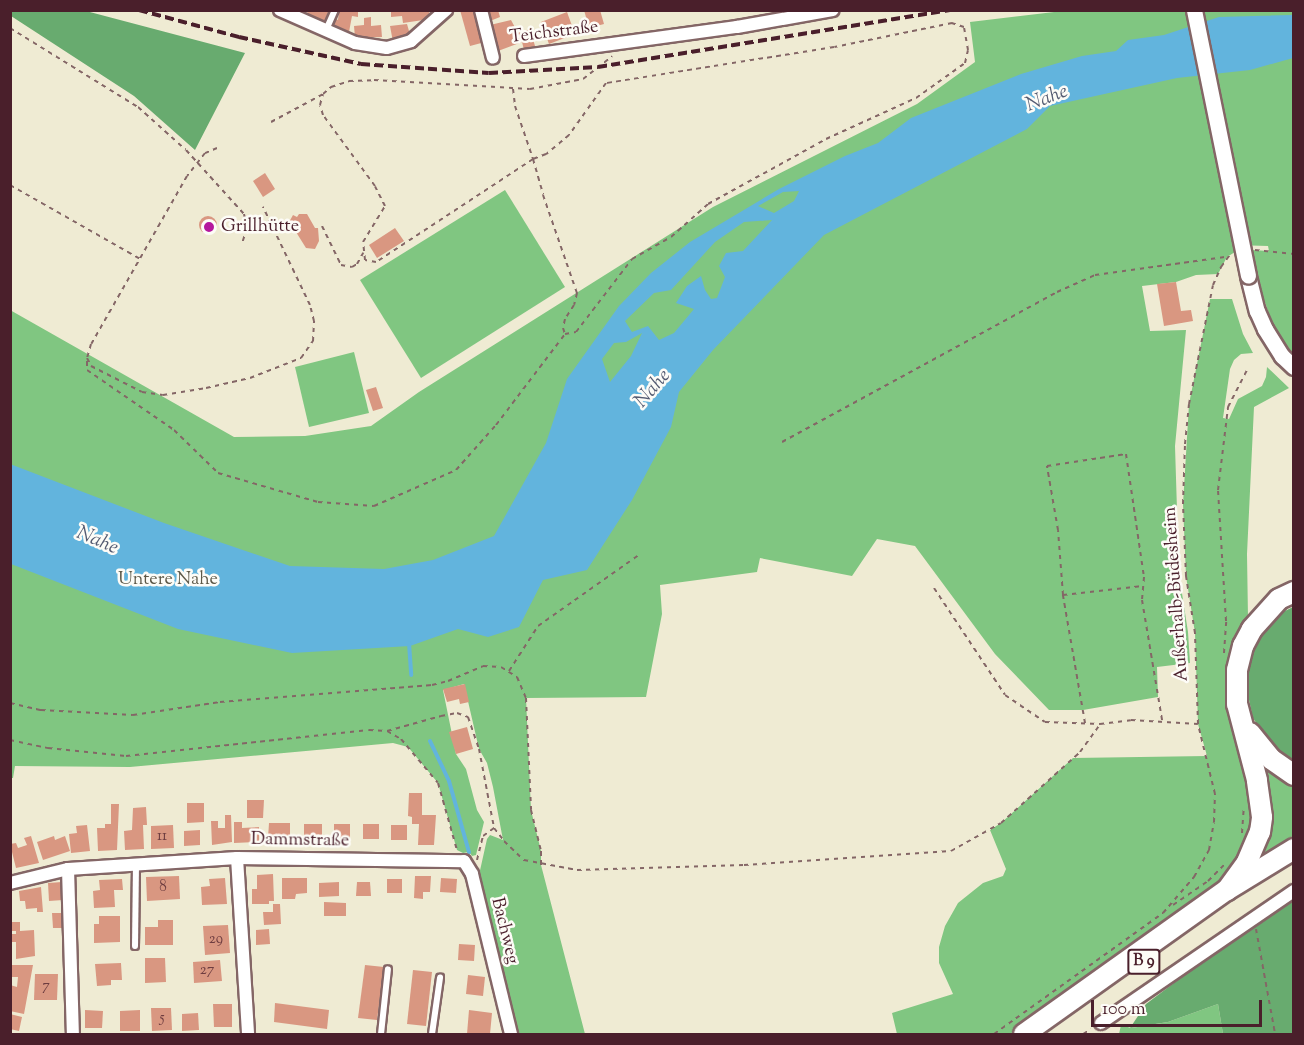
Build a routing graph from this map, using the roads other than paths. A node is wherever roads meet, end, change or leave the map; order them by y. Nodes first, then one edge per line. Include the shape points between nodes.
1 (335, 10) edge
2 (446, 10) edge
3 (480, 10) edge
4 (833, 10) edge
5 (1194, 10) edge
6 (286, 12) edge
7 (326, 30) junction
8 (524, 56) dead end
9 (494, 58) dead end
10 (1293, 367) edge
11 (1293, 592) edge
12 (1242, 720) junction
13 (1293, 775) edge
14 (1293, 852) edge
15 (237, 858) junction
16 (464, 861) joint
17 (136, 865) junction
18 (68, 869) junction
19 (10, 883) edge
20 (1227, 890) junction
21 (1293, 891) edge
22 (135, 946) dead end
23 (388, 969) dead end
24 (440, 978) dead end
25 (505, 1012) junction
26 (1101, 1023) dead end
27 (73, 1035) edge
28 (248, 1035) edge
29 (381, 1035) edge
30 (432, 1035) edge
31 (502, 1035) edge
32 (511, 1035) edge
33 (1024, 1035) edge
34 (1044, 1035) edge

1 - 7 lane
2 - 7 street via 400,46 364,45
3 - 9 street
4 - 8 street, Teichstraße
5 - 10 street, bridge via 1257,311 1264,329
6 - 7 street
11 - 12 highway via 1264,613 1243,646 1236,691
12 - 13 highway via 1271,759
12 - 20 highway via 1262,817 1247,862
14 - 20 highway, B 9
14 - 34 highway, B 9
15 - 16 street, Dammstraße
15 - 17 street, Dammstraße
15 - 28 street
16 - 25 street, Bachweg via 472,874
17 - 18 street, Dammstraße
17 - 22 lane
18 - 19 street, Dammstraße
18 - 27 street
20 - 33 highway, B 9
21 - 26 street
23 - 29 lane
24 - 30 lane
25 - 31 street, Bachweg
25 - 32 street, Bachweg

